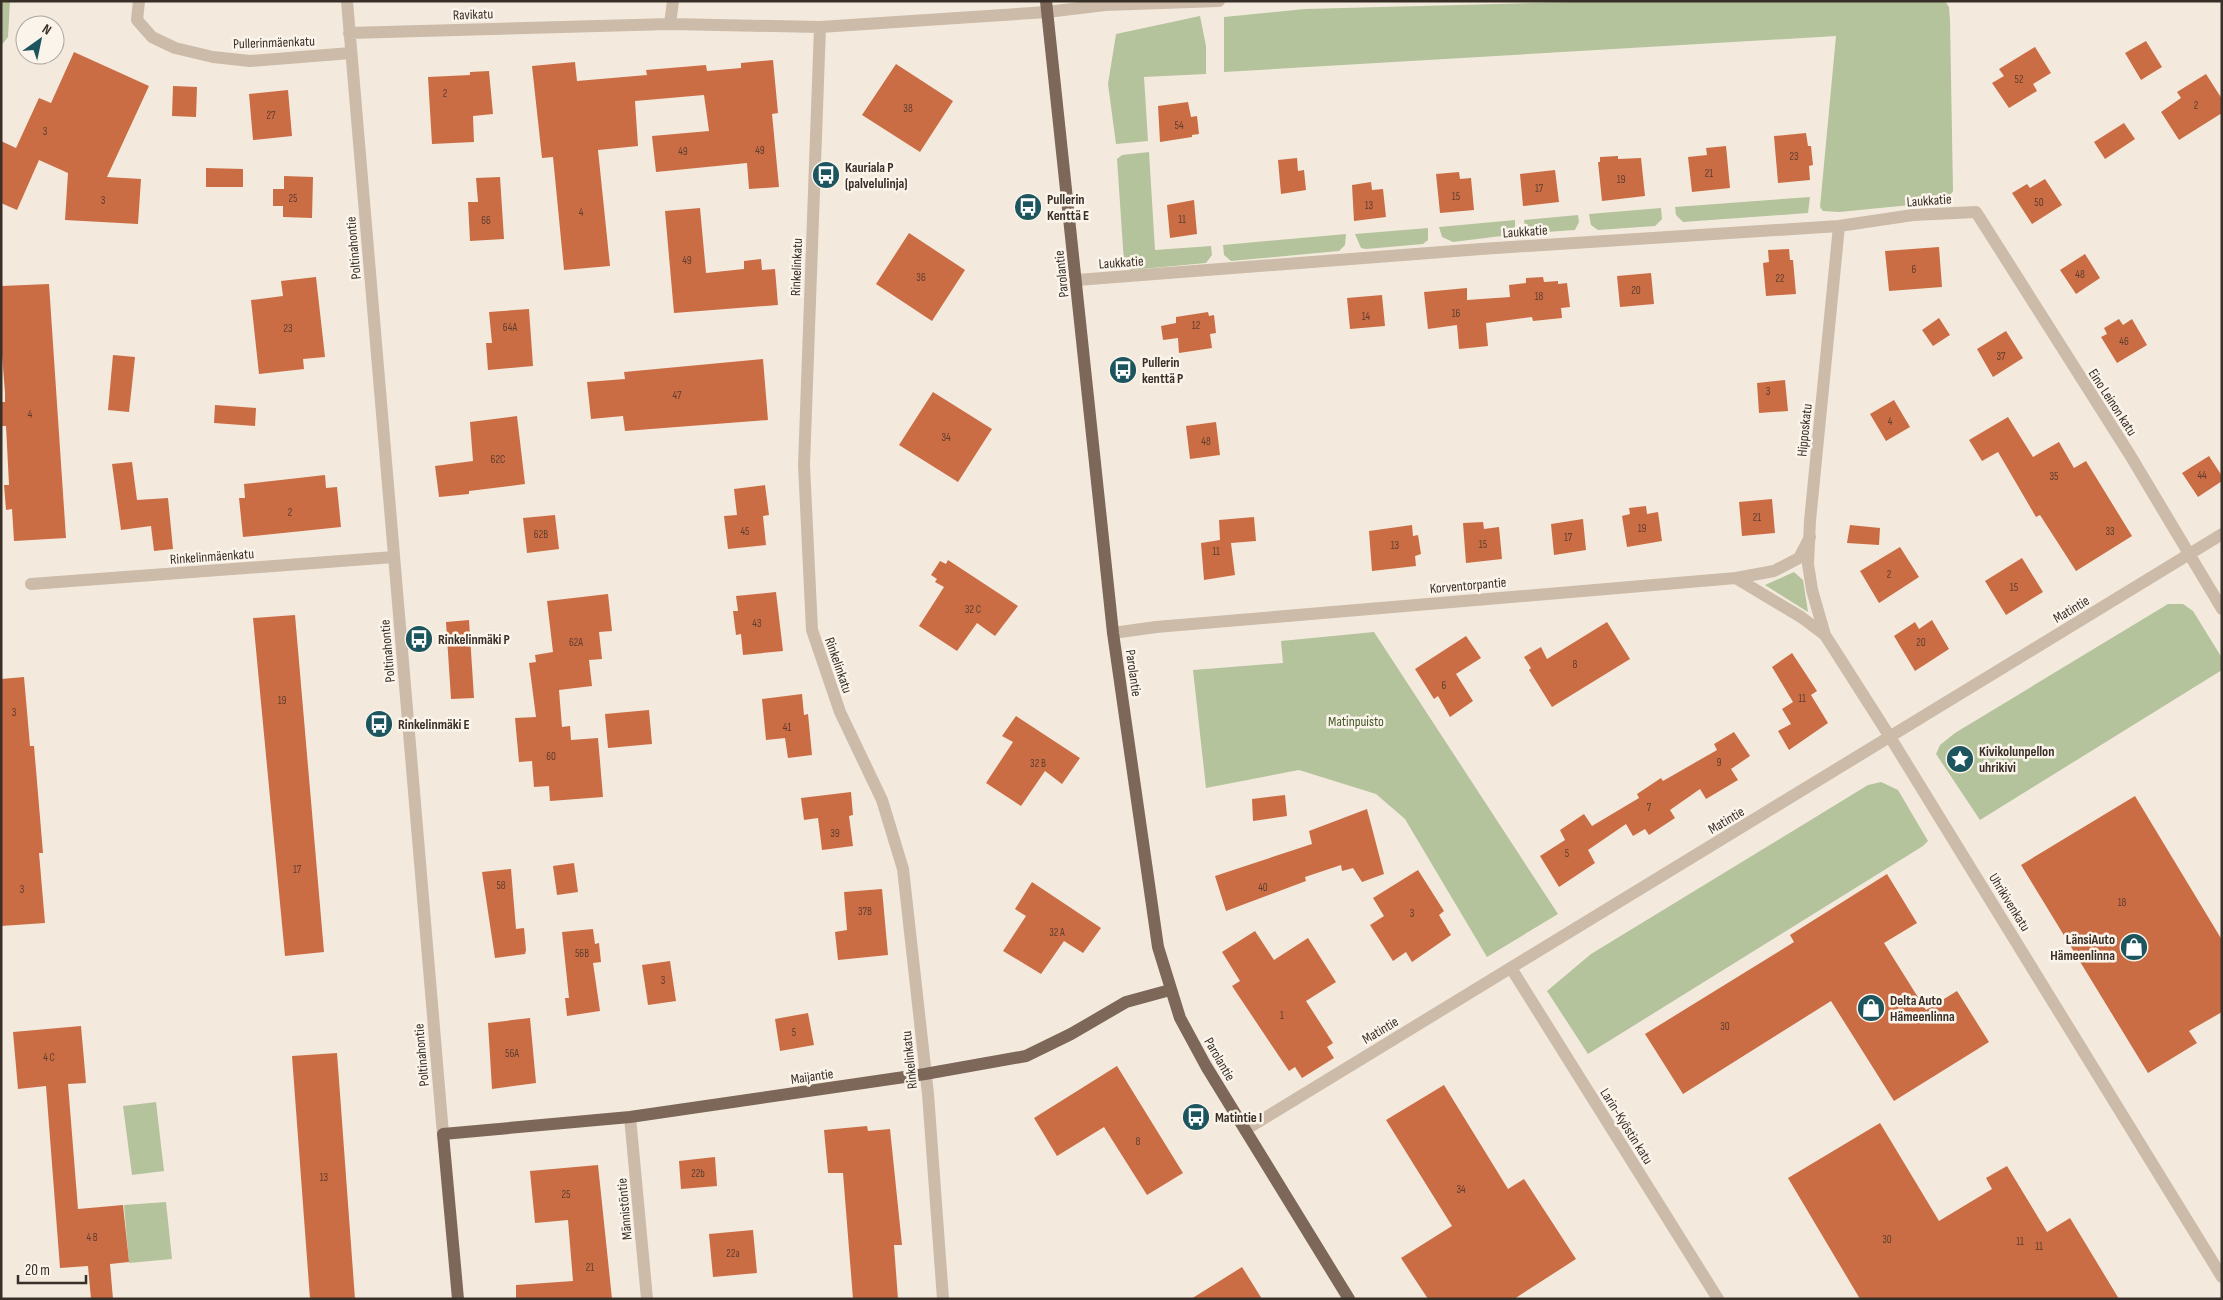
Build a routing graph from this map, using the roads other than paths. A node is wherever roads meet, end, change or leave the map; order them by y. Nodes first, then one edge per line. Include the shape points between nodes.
1 (139, 1) edge
2 (347, 1) edge
3 (673, 1) edge
4 (1220, 1) edge
5 (1046, 6) edge
6 (670, 24) junction
7 (820, 27) junction
8 (349, 33) junction
9 (351, 53) junction
10 (1976, 212) joint
11 (1839, 226) junction
12 (1077, 280) junction
13 (2222, 534) edge
14 (1810, 537) junction
15 (2188, 554) junction
16 (394, 557) junction
17 (1736, 578) junction
18 (31, 584) dead end
19 (2222, 609) edge
20 (1113, 633) junction
21 (1825, 635) junction
22 (1890, 737) junction
23 (1511, 968) junction
24 (1170, 990) junction
25 (926, 1074) junction
26 (630, 1117) junction
27 (1244, 1130) junction
28 (443, 1134) junction
29 (2222, 1277) edge
30 (458, 1299) edge
31 (647, 1299) edge
32 (943, 1299) edge
33 (1349, 1299) edge
34 (1718, 1299) edge

1 - 9 street, Pullerinmäenkatu via 137,20 152,37 175,48 212,57 250,61
2 - 8 street, Poltinahontie
3 - 6 street
4 - 5 street, Ravikatu
5 - 7 street, Ravikatu
5 - 12 main road, Parolantie
6 - 7 street, Ravikatu
6 - 8 street, Ravikatu
7 - 25 street, Rinkelinkatu via 804,465 812,630 840,712 882,800 903,868
8 - 9 street, Poltinahontie
9 - 16 street, Poltinahontie
10 - 11 street, Laukkatie
10 - 15 street, Eino Leinon katu via 2130,455
11 - 12 street, Laukkatie
11 - 14 street, Hipposkatu
12 - 20 main road, Parolantie
13 - 15 street, Matintie
14 - 17 street, Korventorpantie via 1799,558 1774,571
14 - 21 street, Hipposkatu via 1808,564
15 - 19 street, Eino Leinon katu
15 - 22 street, Matintie
16 - 18 street, Rinkelinmäenkatu
16 - 28 street, Poltinahontie
17 - 20 street, Korventorpantie
17 - 21 street, Uhrikivenkatu
20 - 24 main road, Parolantie via 1158,947
21 - 22 street, Uhrikivenkatu
22 - 23 street, Matintie
22 - 29 street, Uhrikivenkatu
23 - 27 street, Matintie
23 - 34 street, Larin-Kyöstin katu
24 - 25 main road, Maijantie via 1126,1002 1026,1056
24 - 27 main road, Parolantie via 1184,1026
25 - 26 main road, Maijantie
25 - 32 street, Rinkelinkatu
26 - 28 main road, Maijantie
26 - 31 street, Männistöntie
27 - 33 main road, Parolantie
28 - 30 main road, Poltinahontie

